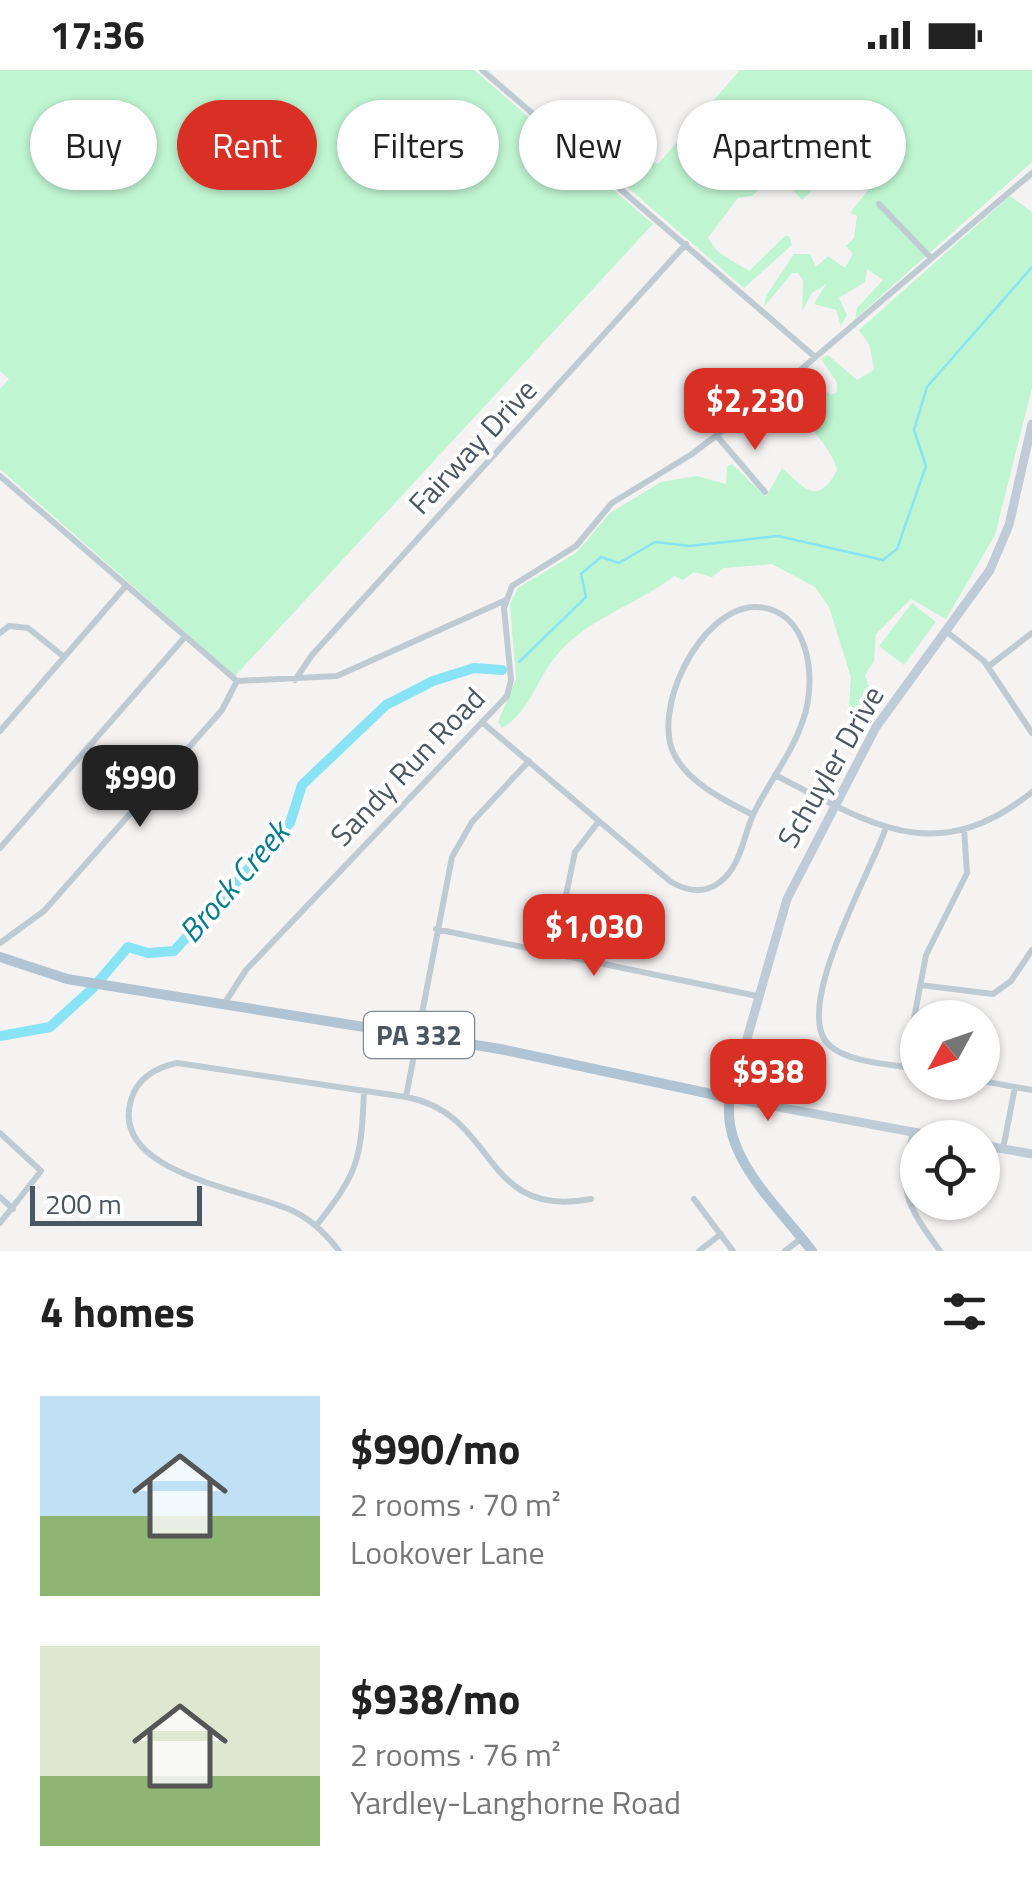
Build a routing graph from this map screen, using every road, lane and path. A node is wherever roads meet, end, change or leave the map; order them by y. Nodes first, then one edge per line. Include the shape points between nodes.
1 (482, 70) edge
2 (1032, 173) edge
3 (880, 204) dead end
4 (686, 244) junction
5 (931, 258) junction
6 (816, 357) junction
7 (1032, 424) edge
8 (716, 436) junction
9 (0, 476) edge
10 (765, 492) dead end
11 (126, 587) junction
12 (506, 600) junction
13 (946, 632) junction
14 (1032, 633) edge
15 (0, 634) edge
16 (184, 638) junction
17 (63, 656) junction
18 (989, 666) junction
19 (295, 680) junction
20 (237, 681) junction
21 (483, 723) junction
22 (0, 730) edge
23 (1032, 733) edge
24 (529, 761) junction
25 (775, 775) junction
26 (1032, 792) edge
27 (834, 806) junction
28 (753, 815) junction
29 (599, 820) junction
30 (964, 829) junction
31 (885, 830) junction
32 (0, 848) edge
33 (436, 929) junction
34 (0, 943) edge
35 (1032, 950) edge
36 (554, 952) junction
37 (0, 957) edge
38 (920, 986) junction
39 (757, 996) junction
40 (917, 1000) edge
41 (224, 1004) junction
42 (415, 1035) junction
43 (900, 1065) edge
44 (1000, 1084) edge
45 (1016, 1087) junction
46 (1032, 1090) edge
47 (364, 1092) junction
48 (406, 1098) junction
49 (730, 1098) junction
50 (900, 1130) edge
51 (0, 1133) edge
52 (1000, 1148) edge
53 (1003, 1149) junction
54 (1032, 1154) edge
55 (0, 1196) edge
56 (591, 1199) dead end
57 (694, 1199) dead end
58 (14, 1209) junction
59 (917, 1220) edge
60 (0, 1223) edge
61 (316, 1226) junction
62 (720, 1234) junction
63 (802, 1238) junction
64 (339, 1251) edge
65 (699, 1251) edge
66 (733, 1251) edge
67 (785, 1251) edge
68 (812, 1251) edge
69 (940, 1251) edge

1 - 4 street
2 - 5 street
3 - 5 street
4 - 6 street
4 - 19 street, Fairway Drive
5 - 6 street
6 - 8 street
7 - 13 street, Schuyler Drive via 1000,552
8 - 10 street
8 - 12 street via 612,503 576,546 523,578
9 - 11 street
11 - 16 street
11 - 17 street
12 - 19 street via 338,676
12 - 21 street, Sandy Run Road via 510,688
13 - 18 street
13 - 27 street, Schuyler Drive via 876,727
14 - 18 street
15 - 17 street via 9,626 28,628
16 - 20 street
16 - 32 street
17 - 22 street
18 - 23 street
19 - 20 street
20 - 34 street via 228,703 84,867 34,922
21 - 24 street
21 - 41 street, Sandy Run Road via 246,970
24 - 29 street
24 - 33 street via 462,837
25 - 27 street
25 - 28 street
25 - 28 street via 806,713 803,644 781,612 742,608 700,637 672,702 668,731 685,769
26 - 30 street via 998,818
27 - 31 street
27 - 39 street, Schuyler Drive via 787,900
28 - 29 street via 733,868 700,890 671,882
29 - 36 street via 575,852
30 - 31 street
30 - 38 street via 967,874 931,942
31 - 43 street via 838,940 817,1019 824,1040 840,1053
33 - 36 street
33 - 42 street
35 - 38 street via 994,994
36 - 39 street
37 - 41 main road, PA 332 via 42,974
38 - 40 street
39 - 49 street, Schuyler Drive
41 - 42 main road, PA 332
42 - 48 street
42 - 49 main road, PA 332
44 - 45 street
45 - 46 street
45 - 53 street
47 - 48 street
47 - 61 street via 358,1161
47 - 61 street via 177,1063 148,1075 132,1096 130,1128 149,1156 292,1210
48 - 56 street via 443,1108 462,1123 524,1196
49 - 50 street
49 - 63 main road via 726,1119 734,1145
51 - 58 street via 41,1171
52 - 53 street
53 - 54 street
55 - 58 street
57 - 62 street
58 - 60 street
59 - 69 street
61 - 64 street
62 - 65 street
62 - 66 street
63 - 67 street
63 - 68 main road

